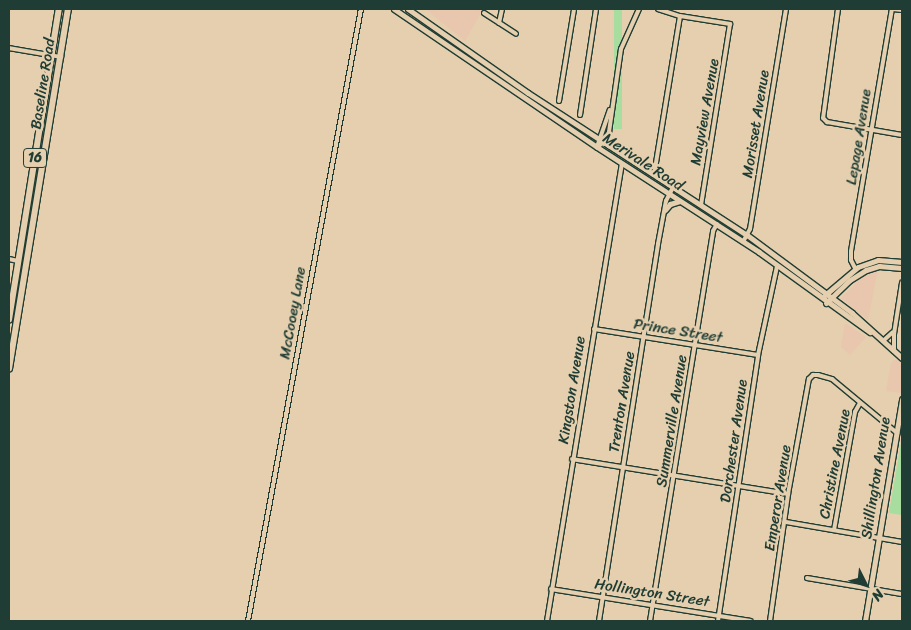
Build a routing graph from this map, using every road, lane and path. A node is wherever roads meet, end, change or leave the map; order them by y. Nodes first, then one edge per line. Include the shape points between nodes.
1 (59, 9) edge
2 (68, 9) edge
3 (361, 9) edge
4 (394, 9) edge
5 (410, 9) edge
6 (502, 9) edge
7 (574, 9) edge
8 (588, 9) edge
9 (596, 9) edge
10 (639, 9) edge
11 (658, 9) edge
12 (786, 9) edge
13 (838, 9) edge
14 (892, 9) edge
15 (902, 10) edge
16 (484, 13) dead end
17 (405, 16) junction
18 (680, 16) junction
19 (499, 23) junction
20 (516, 34) dead end
21 (9, 48) edge
22 (52, 55) junction
23 (61, 57) junction
24 (558, 101) dead end
25 (580, 115) dead end
26 (871, 130) junction
27 (902, 134) edge
28 (601, 141) junction
29 (597, 148) junction
30 (622, 164) junction
31 (654, 175) junction
32 (674, 187) junction
33 (670, 194) junction
34 (680, 201) junction
35 (701, 204) junction
36 (665, 210) junction
37 (717, 224) junction
38 (747, 235) junction
39 (744, 242) junction
40 (9, 259) edge
41 (18, 262) junction
42 (902, 262) edge
43 (777, 266) junction
44 (855, 268) junction
45 (902, 268) edge
46 (902, 283) edge
47 (826, 294) junction
48 (832, 297) junction
49 (821, 299) junction
50 (826, 303) junction
51 (9, 320) edge
52 (594, 329) junction
53 (895, 330) junction
54 (877, 336) junction
55 (644, 338) junction
56 (883, 341) junction
57 (695, 346) junction
58 (894, 351) junction
59 (758, 355) junction
60 (902, 358) edge
61 (9, 370) edge
62 (902, 399) edge
63 (860, 403) junction
64 (897, 432) junction
65 (572, 459) junction
66 (624, 467) junction
67 (674, 475) junction
68 (738, 487) junction
69 (788, 494) junction
70 (786, 522) junction
71 (834, 530) junction
72 (879, 539) junction
73 (902, 542) edge
74 (808, 578) dead end
75 (871, 588) junction
76 (551, 589) junction
77 (902, 594) edge
78 (602, 596) junction
79 (653, 604) junction
80 (719, 615) junction
81 (248, 621) edge
82 (547, 621) edge
83 (598, 621) edge
84 (650, 621) edge
85 (718, 621) edge
86 (750, 621) edge
87 (770, 621) edge
88 (865, 621) edge

1 - 22 main road, Baseline Road / 16
2 - 23 main road, Baseline Road / 16
3 - 81 street, McCooey Lane
4 - 17 main road, Merivale Road
5 - 17 main road
5 - 28 main road, Merivale Road
6 - 19 street
7 - 24 street
8 - 9 street
9 - 25 street
10 - 28 street via 621,49
11 - 18 street
12 - 38 street, Morisset Avenue
13 - 26 street via 823,118 827,122
14 - 15 street
14 - 26 street, Lepage Avenue
16 - 19 street
17 - 29 main road, Merivale Road
18 - 31 street
18 - 35 street, Mayview Avenue via 730,24
19 - 20 street
21 - 22 street
22 - 23 street
22 - 41 main road, Baseline Road / 16
23 - 61 main road, Baseline Road / 16
26 - 27 street
26 - 44 street, Lepage Avenue via 851,254
28 - 29 street
28 - 31 main road, Merivale Road
29 - 30 main road, Merivale Road
30 - 33 main road, Merivale Road
30 - 52 street, Kingston Avenue
31 - 32 main road, Merivale Road
32 - 33 street, Trenton Avenue
32 - 35 main road, Merivale Road
33 - 34 main road, Merivale Road
33 - 36 street, Trenton Avenue
34 - 36 main road via 670,204
34 - 37 main road, Merivale Road
35 - 38 main road, Merivale Road
36 - 55 street, Trenton Avenue
37 - 38 main road
37 - 39 main road, Merivale Road
37 - 57 street, Summerville Avenue via 713,232
38 - 39 street, Morisset Avenue
38 - 47 main road, Merivale Road
39 - 43 main road, Merivale Road
40 - 41 street
41 - 51 main road, Baseline Road / 16
42 - 44 main road via 878,260
43 - 49 main road, Merivale Road
43 - 59 street, Dorchester Avenue
44 - 47 main road
45 - 48 main road via 883,266 866,270
46 - 53 street
47 - 48 main road, Merivale Road
47 - 49 main road
48 - 50 main road
48 - 54 main road, Merivale Road
49 - 50 main road, Merivale Road
50 - 54 main road, Merivale Road
52 - 55 street, Prince Street
52 - 65 street, Kingston Avenue
53 - 56 street
53 - 58 street
54 - 56 main road, Merivale Road
55 - 57 street, Prince Street
55 - 66 street, Trenton Avenue
56 - 58 main road, Merivale Road
57 - 59 street, Prince Street
57 - 67 street, Summerville Avenue
58 - 60 main road, Merivale Road
59 - 68 street, Dorchester Avenue
62 - 64 main road, Shillington Avenue
63 - 64 street
63 - 69 street, Emperor Avenue via 828,377 813,375 809,379
63 - 71 street, Christine Avenue via 854,412
64 - 72 main road, Shillington Avenue
65 - 66 street
65 - 76 street, Kingston Avenue
66 - 67 street
66 - 78 street, Trenton Avenue
67 - 68 street
67 - 79 street, Summerville Avenue
68 - 69 street
68 - 80 street, Dorchester Avenue
69 - 70 street, Emperor Avenue
70 - 71 street
70 - 87 street, Emperor Avenue
71 - 72 street
72 - 73 street
72 - 75 main road, Shillington Avenue
74 - 75 street
75 - 77 street
75 - 88 main road, Shillington Avenue
76 - 78 street, Hollington Street
76 - 82 street, Kingston Avenue
78 - 79 street, Hollington Street
78 - 83 street, Trenton Avenue
79 - 80 street, Hollington Street
79 - 84 street, Summerville Avenue
80 - 85 street, Dorchester Avenue
80 - 86 street, Hollington Street

